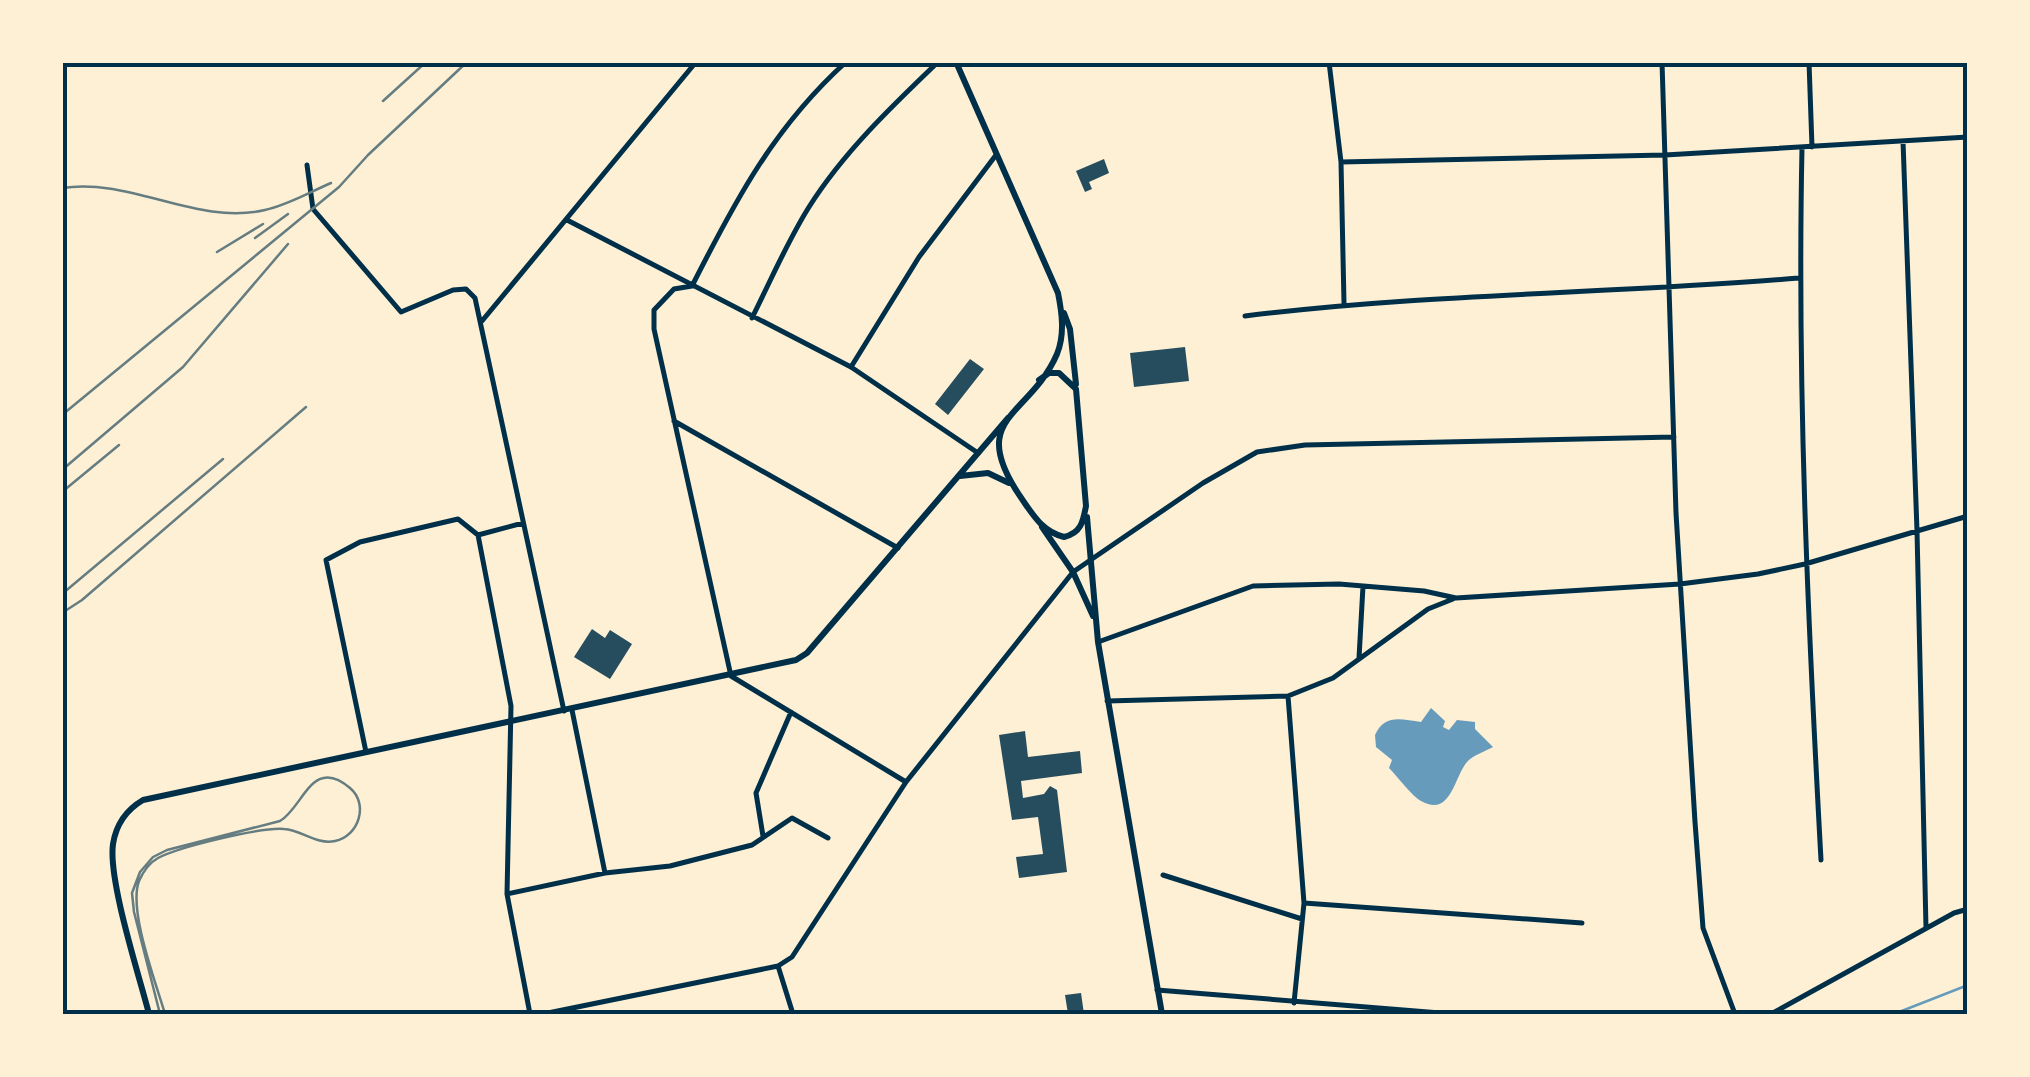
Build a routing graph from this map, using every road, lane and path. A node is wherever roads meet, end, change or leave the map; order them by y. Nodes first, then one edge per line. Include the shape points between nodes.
1 (696, 62) edge
2 (846, 62) edge
3 (938, 62) edge
4 (956, 62) edge
5 (1329, 62) edge
6 (1662, 62) edge
7 (1809, 62) edge
8 (1968, 137) edge
9 (1903, 141) junction
10 (1812, 147) junction
11 (1802, 148) junction
12 (996, 155) junction
13 (1666, 155) junction
14 (1341, 162) junction
15 (308, 166) dead end
16 (567, 220) junction
17 (1799, 278) junction
18 (692, 286) junction
19 (1670, 289) junction
20 (1058, 292) junction
21 (1344, 304) junction
22 (1244, 316) dead end
23 (752, 318) junction
24 (482, 321) junction
25 (851, 367) junction
26 (1039, 380) junction
27 (1076, 389) junction
28 (1008, 418) junction
29 (673, 420) junction
30 (1674, 437) junction
31 (978, 453) junction
32 (959, 476) junction
33 (1011, 484) junction
34 (1086, 506) junction
35 (1968, 516) edge
36 (523, 523) junction
37 (1040, 524) junction
38 (1917, 531) junction
39 (478, 534) junction
40 (898, 548) junction
41 (1090, 558) junction
42 (1805, 564) junction
43 (1073, 572) junction
44 (1340, 584) junction
45 (1680, 584) junction
46 (1364, 586) junction
47 (1426, 592) junction
48 (1456, 598) junction
49 (1428, 609) junction
50 (1095, 622) junction
51 (1098, 642) junction
52 (1358, 659) junction
53 (731, 676) junction
54 (1288, 696) junction
55 (1106, 701) junction
56 (568, 710) junction
57 (791, 712) junction
58 (512, 723) junction
59 (366, 752) junction
60 (906, 782) junction
61 (763, 837) junction
62 (828, 838) dead end
63 (1821, 860) dead end
64 (605, 872) junction
65 (1162, 875) dead end
66 (506, 894) junction
67 (1304, 903) junction
68 (1968, 909) edge
69 (1302, 919) junction
70 (1582, 924) dead end
71 (1926, 928) junction
72 (778, 966) junction
73 (1157, 990) junction
74 (1294, 1003) junction
75 (149, 1014) edge
76 (530, 1014) edge
77 (543, 1014) edge
78 (793, 1014) edge
79 (1162, 1014) edge
80 (1453, 1014) edge
81 (1734, 1014) edge
82 (1771, 1014) edge

1 - 16 street
2 - 18 street via 808,97 741,190
3 - 23 street via 839,165 808,208
4 - 12 main road
5 - 14 street
6 - 13 street
7 - 10 street
8 - 9 street
9 - 10 street
9 - 38 street
10 - 11 street
11 - 13 street
11 - 17 street
12 - 20 main road
12 - 25 street via 919,257
13 - 14 street
13 - 19 street
14 - 21 street
15 - 24 street via 313,209 401,312 466,289
16 - 18 street
16 - 24 street
17 - 19 street
17 - 42 street
18 - 23 street
18 - 29 street via 674,288 654,310
19 - 21 street
19 - 30 street
20 - 26 main road via 1060,344
20 - 27 main road via 1070,329
21 - 22 street
23 - 25 street
24 - 36 street
25 - 31 street
26 - 27 main road via 1059,373
26 - 28 main road
27 - 34 main road
28 - 31 main road
28 - 33 main road via 998,452
29 - 40 street
29 - 53 street
30 - 41 street via 1304,445 1256,452
30 - 45 street
31 - 32 main road
32 - 33 main road via 988,473
32 - 40 main road
33 - 37 main road
34 - 37 main road via 1071,535 1058,536
34 - 41 main road
35 - 38 street
36 - 39 street
36 - 56 street
37 - 43 main road
38 - 42 street
38 - 71 street
39 - 58 street
39 - 59 street via 458,519 360,542 326,560
40 - 53 main road via 802,657
41 - 43 street
41 - 50 main road
42 - 45 street
42 - 63 street
43 - 50 main road
43 - 60 street
44 - 46 street
44 - 47 street
44 - 51 street via 1253,586
45 - 48 street
45 - 81 street via 1704,928
46 - 47 street
46 - 52 street
47 - 48 street
47 - 49 street
48 - 49 street
49 - 52 street
50 - 51 main road
51 - 55 main road
52 - 54 street via 1333,678
53 - 56 main road
53 - 57 street
54 - 55 street
54 - 67 street
55 - 73 main road
56 - 58 main road
56 - 64 street
57 - 60 street
57 - 61 street via 756,793
58 - 59 main road
58 - 66 street
59 - 75 main road via 143,800 124,815 112,860
60 - 72 street via 802,945
61 - 62 street via 792,818
61 - 64 street via 670,866
64 - 66 street
65 - 69 street
66 - 76 street
67 - 69 street
67 - 70 street
68 - 71 street
69 - 74 street
71 - 82 street
72 - 77 street
72 - 78 street
73 - 74 street
73 - 79 main road
74 - 80 street

